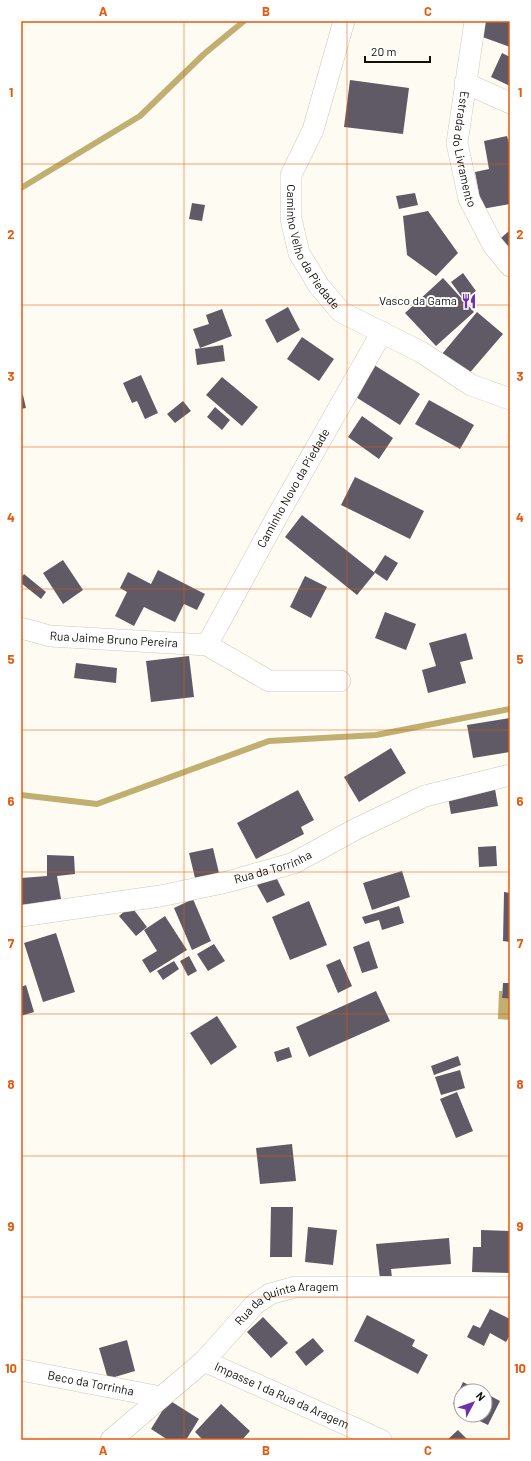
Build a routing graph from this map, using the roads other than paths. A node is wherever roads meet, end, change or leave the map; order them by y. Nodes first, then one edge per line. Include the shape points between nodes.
1 (344, 21) edge
2 (475, 21) edge
3 (465, 82) junction
4 (510, 102) edge
5 (510, 266) edge
6 (382, 332) junction
7 (510, 399) edge
8 (21, 628) edge
9 (207, 645) junction
10 (340, 681) dead end
11 (510, 775) edge
12 (21, 916) edge
13 (510, 1287) edge
14 (204, 1361) junction
15 (21, 1370) edge
16 (161, 1397) junction
17 (110, 1440) edge
18 (381, 1440) edge

1 - 6 street, Caminho Velho da Piedade via 313,130 291,175 291,219 299,253 319,286 342,312
2 - 3 street, Estrada do Livramento
3 - 4 street
3 - 5 street, Estrada do Livramento via 457,143 469,199 492,245
6 - 7 street, Caminho Velho da Piedade via 422,352 471,385
6 - 9 street, Caminho Novo da Piedade
8 - 9 street, Rua Jaime Bruno Pereira via 50,636
9 - 10 street via 270,681
11 - 12 street, Rua da Torrinha via 424,796 287,865 227,882 160,896
13 - 14 street, Rua da Quinta Aragem via 295,1287 270,1294 255,1304
14 - 16 street, Rua da Quinta Aragem
14 - 18 street, Impasse 1 da Rua da Aragem
15 - 16 street, Beco da Torrinha
16 - 17 street, Rua da Quinta Aragem

